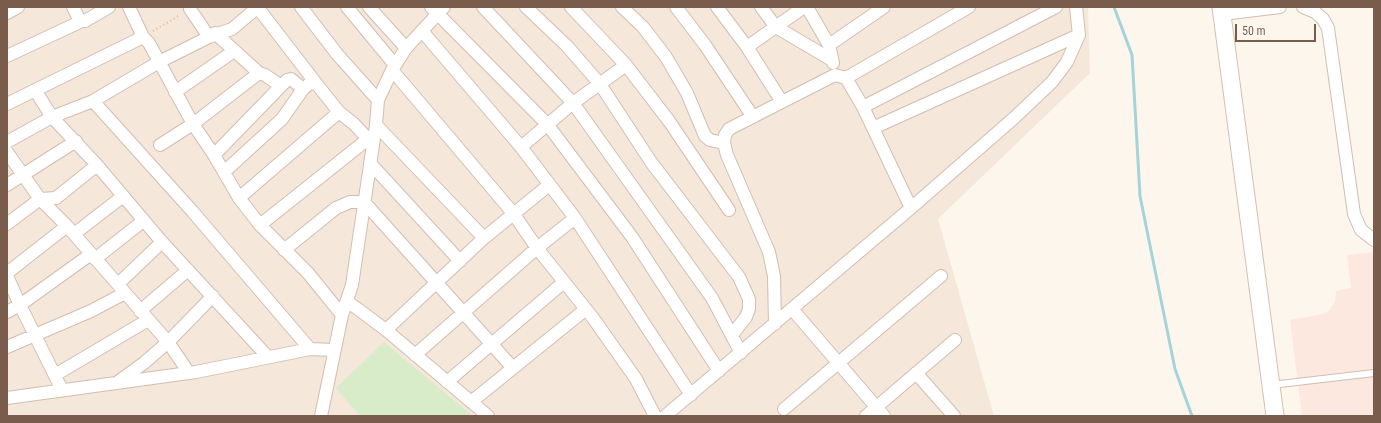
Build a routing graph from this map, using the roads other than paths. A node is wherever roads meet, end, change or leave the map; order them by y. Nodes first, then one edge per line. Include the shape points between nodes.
1 (18, 7) edge
2 (73, 7) edge
3 (109, 7) edge
4 (129, 7) edge
5 (258, 7) edge
6 (301, 7) edge
7 (347, 7) edge
8 (369, 7) edge
9 (482, 7) edge
10 (526, 7) edge
11 (570, 7) edge
12 (622, 7) edge
13 (676, 7) edge
14 (717, 7) edge
15 (761, 7) edge
16 (805, 7) edge
17 (884, 7) edge
18 (969, 7) edge
19 (1056, 7) edge
20 (1076, 7) edge
21 (1280, 7) edge
22 (1303, 7) edge
23 (437, 9) edge
24 (186, 10) edge
25 (1222, 11) edge
26 (7, 13) edge
27 (82, 21) junction
28 (776, 27) junction
29 (422, 31) junction
30 (212, 35) junction
31 (1079, 35) junction
32 (143, 37) junction
33 (829, 45) junction
34 (747, 47) junction
35 (406, 48) junction
36 (234, 51) junction
37 (7, 56) edge
38 (832, 60) junction
39 (159, 62) junction
40 (626, 65) junction
41 (394, 68) junction
42 (259, 73) junction
43 (841, 77) junction
44 (315, 82) junction
45 (600, 84) junction
46 (282, 86) junction
47 (302, 89) junction
48 (36, 90) junction
49 (175, 92) junction
50 (378, 100) junction
51 (93, 101) junction
52 (782, 102) junction
53 (573, 103) junction
54 (7, 104) edge
55 (863, 107) junction
56 (339, 112) junction
57 (52, 117) junction
58 (753, 117) junction
59 (193, 124) junction
60 (376, 124) junction
61 (547, 124) junction
62 (873, 128) junction
63 (371, 138) junction
64 (76, 141) junction
65 (7, 142) edge
66 (724, 142) junction
67 (160, 145) dead end
68 (521, 147) junction
69 (7, 152) edge
70 (214, 155) junction
71 (370, 164) junction
72 (97, 165) junction
73 (224, 172) junction
74 (22, 175) junction
75 (7, 185) edge
76 (549, 185) junction
77 (122, 197) junction
78 (239, 198) junction
79 (40, 199) junction
80 (364, 202) junction
81 (911, 208) junction
82 (729, 210) dead end
83 (513, 213) junction
84 (574, 218) junction
85 (143, 221) junction
86 (7, 224) edge
87 (260, 225) junction
88 (70, 230) junction
89 (484, 238) junction
90 (1374, 240) edge
91 (162, 242) junction
92 (537, 248) junction
93 (284, 250) junction
94 (93, 257) junction
95 (460, 261) junction
96 (188, 270) junction
97 (7, 274) edge
98 (941, 276) dead end
99 (564, 282) junction
100 (436, 283) junction
101 (122, 288) junction
102 (213, 296) junction
103 (347, 300) junction
104 (20, 306) junction
105 (586, 309) junction
106 (792, 309) junction
107 (7, 312) edge
108 (463, 313) junction
109 (144, 315) junction
110 (342, 315) junction
111 (775, 324) junction
112 (386, 330) junction
113 (36, 336) junction
114 (732, 336) junction
115 (954, 340) dead end
116 (168, 342) junction
117 (491, 344) junction
118 (7, 347) edge
119 (310, 349) junction
120 (334, 350) junction
121 (741, 353) junction
122 (415, 355) junction
123 (268, 357) junction
124 (838, 363) junction
125 (513, 368) junction
126 (719, 371) junction
127 (189, 373) junction
128 (916, 373) junction
129 (1374, 373) edge
130 (55, 375) junction
131 (118, 381) junction
132 (447, 382) junction
133 (1272, 385) junction
134 (62, 390) junction
135 (690, 395) junction
136 (7, 398) edge
137 (471, 402) junction
138 (784, 409) dead end
139 (880, 412) edge
140 (321, 416) edge
141 (488, 416) edge
142 (655, 416) edge
143 (665, 416) edge
144 (866, 416) edge
145 (954, 416) edge
146 (1276, 416) edge

1 - 26 street
2 - 27 street
3 - 27 street
4 - 32 street
5 - 30 street via 232,29
5 - 44 street
6 - 50 street via 337,54
7 - 41 street
8 - 35 street
9 - 53 street
10 - 45 street via 567,46
11 - 40 street
12 - 66 street via 666,57 687,93 705,136 710,140
13 - 58 street
14 - 34 street
15 - 28 street
16 - 28 street
16 - 33 street
17 - 33 street
18 - 43 street
19 - 55 street
20 - 31 street
21 - 25 street
22 - 90 street via 1315,12 1328,28 1354,214 1361,230
23 - 29 street
23 - 61 street
24 - 30 street
25 - 133 street
27 - 37 street
28 - 34 street
28 - 38 street
29 - 35 street
29 - 68 street
30 - 36 street
30 - 39 street
31 - 62 street
31 - 81 street via 1067,62 1052,82
32 - 39 street
32 - 48 street
33 - 38 street
34 - 52 street
35 - 41 street
36 - 42 street
36 - 49 street
38 - 43 street
39 - 49 street
39 - 51 street
40 - 45 street
40 - 82 street via 669,121
41 - 50 street
41 - 83 street
42 - 46 street
42 - 59 street
43 - 52 street
43 - 55 street
44 - 47 street
44 - 56 street
45 - 53 street
45 - 114 street via 651,162 739,277 749,300 749,309 746,318
46 - 47 street via 291,79
46 - 70 street
47 - 73 street via 282,119
48 - 54 street
48 - 57 street
49 - 59 street
50 - 60 street
51 - 57 street
51 - 119 street via 193,212
52 - 58 street
53 - 61 street
53 - 114 street via 712,298
55 - 62 street
56 - 63 street
56 - 78 street
57 - 64 street
57 - 65 street
58 - 66 street via 730,129 725,135
59 - 67 street
59 - 70 street
60 - 63 street
60 - 89 street
61 - 68 street
61 - 126 street via 632,237
62 - 81 street
63 - 71 street
63 - 87 street
64 - 72 street
64 - 74 street
66 - 111 street via 769,252 774,276
68 - 76 street
69 - 74 street
70 - 73 street
71 - 80 street
71 - 95 street
72 - 77 street
72 - 79 street via 56,198
73 - 78 street
74 - 75 street
74 - 79 street
76 - 83 street
76 - 84 street
77 - 85 street
77 - 88 street
78 - 87 street
79 - 86 street
79 - 88 street
80 - 93 street via 350,202 336,208
80 - 100 street
80 - 103 street via 352,285
81 - 106 street
83 - 89 street
83 - 92 street
84 - 92 street
84 - 135 street
85 - 91 street
85 - 94 street
87 - 93 street
88 - 94 street
88 - 97 street
89 - 95 street
91 - 96 street
91 - 101 street
92 - 99 street
92 - 108 street
93 - 110 street via 308,273
94 - 101 street
94 - 104 street
95 - 100 street
96 - 102 street
96 - 109 street
97 - 104 street
98 - 124 street
99 - 105 street
99 - 117 street
100 - 108 street
100 - 112 street
101 - 109 street
101 - 113 street via 91,311
102 - 116 street
102 - 123 street
103 - 110 street
103 - 112 street
104 - 107 street
104 - 113 street
105 - 125 street
105 - 142 street via 636,378
106 - 111 street
106 - 124 street
108 - 117 street
108 - 122 street
109 - 116 street
109 - 130 street
110 - 120 street
111 - 121 street
112 - 122 street
113 - 118 street
113 - 130 street
114 - 121 street
115 - 128 street
116 - 127 street
116 - 131 street
117 - 125 street
117 - 132 street
119 - 120 street
119 - 123 street
120 - 140 street
121 - 126 street
122 - 132 street
123 - 127 street
124 - 138 street
124 - 139 street
125 - 137 street
126 - 135 street
127 - 131 street
128 - 139 street
128 - 145 street
129 - 133 lane
130 - 134 street
131 - 134 street
132 - 137 street
133 - 146 street
134 - 136 street
135 - 143 street
137 - 141 street
139 - 144 street

